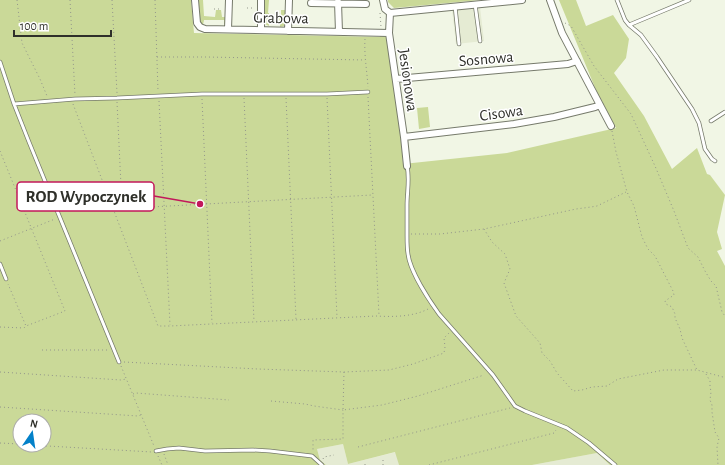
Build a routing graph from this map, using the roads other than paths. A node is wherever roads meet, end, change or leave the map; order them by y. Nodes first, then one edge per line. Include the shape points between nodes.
1 (195, 0) edge
2 (229, 0) edge
3 (261, 0) edge
4 (289, 0) edge
5 (383, 0) edge
6 (522, 0) edge
7 (550, 0) edge
8 (617, 0) edge
9 (688, 0) edge
10 (338, 2) edge
11 (311, 3) dead end
12 (366, 4) dead end
13 (475, 4) junction
14 (455, 6) junction
15 (390, 13) junction
16 (629, 25) junction
17 (228, 29) junction
18 (261, 30) junction
19 (288, 31) junction
20 (339, 32) junction
21 (389, 33) junction
22 (480, 41) dead end
23 (458, 44) dead end
24 (577, 60) junction
25 (0, 62) edge
26 (396, 79) junction
27 (368, 92) road end
28 (14, 104) junction
29 (600, 105) junction
30 (725, 112) edge
31 (711, 121) dead end
32 (611, 126) road end
33 (404, 137) junction
34 (715, 161) dead end
35 (407, 166) joint
36 (0, 264) edge
37 (6, 279) road end
38 (119, 362) road end
39 (156, 451) road end
40 (322, 463) edge
41 (615, 465) edge

1 - 17 street, Grabowa via 197,24 200,27
2 - 17 street
3 - 18 street
4 - 19 street
5 - 15 street via 385,9
6 - 13 street
7 - 24 street via 562,33
8 - 16 lane
9 - 16 lane
10 - 11 street
10 - 12 street
10 - 20 street
13 - 14 street
13 - 22 lane
14 - 15 street
14 - 23 lane
15 - 21 street, Jesionowa
16 - 34 lane via 641,35 690,105 699,123 706,149
17 - 18 street, Grabowa
18 - 19 street, Grabowa
19 - 20 street, Grabowa
20 - 21 street, Grabowa
21 - 26 street, Jesionowa
24 - 26 street, Sosnowa via 568,64
24 - 29 street
25 - 28 lane
26 - 33 street, Jesionowa
27 - 28 lane via 202,94
28 - 38 lane
29 - 32 street
29 - 33 street, Cisowa via 554,117
30 - 31 lane
33 - 35 street, Jesionowa
35 - 41 lane via 407,247 410,262 439,314 493,375 515,406 567,428 589,442
36 - 37 lane
39 - 40 lane via 179,448 270,451 312,456

